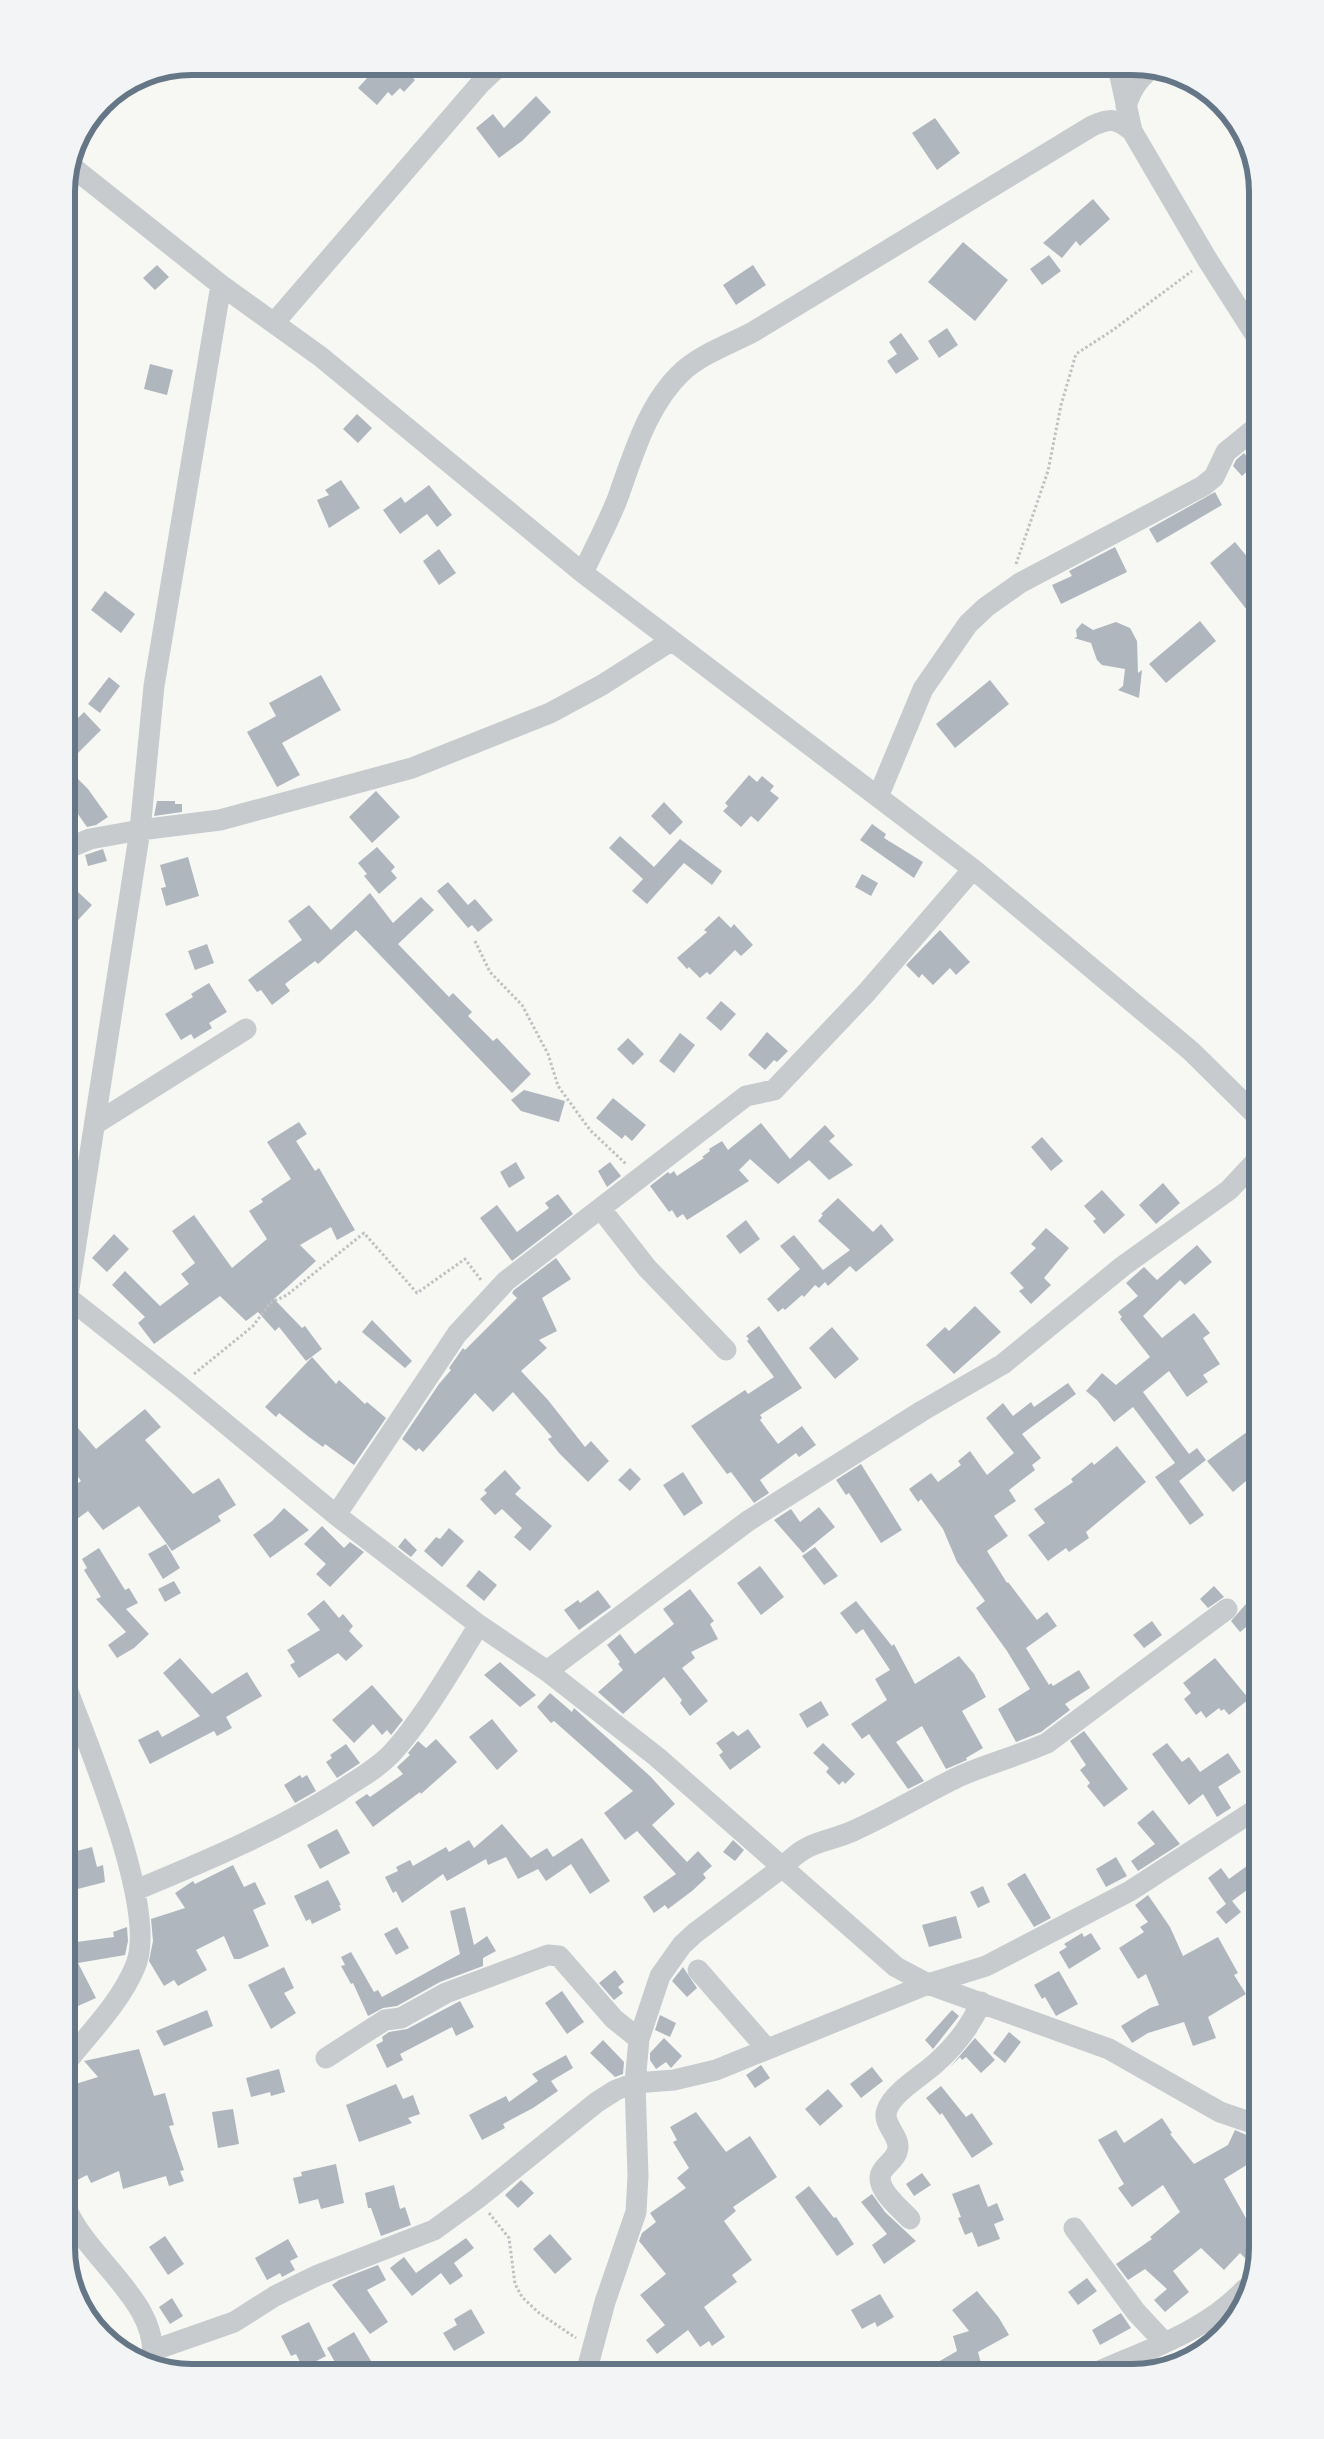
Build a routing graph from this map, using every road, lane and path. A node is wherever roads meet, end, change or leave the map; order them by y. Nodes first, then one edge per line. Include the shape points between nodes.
1 (490, 75) edge
2 (1120, 75) edge
3 (1143, 75) edge
4 (1126, 106) junction
5 (1132, 131) junction
6 (77, 171) edge
7 (1206, 259) junction
8 (221, 285) junction
9 (274, 323) junction
10 (1249, 325) edge
11 (1249, 433) edge
12 (583, 573) junction
13 (1020, 583) junction
14 (671, 641) junction
15 (878, 797) junction
16 (140, 830) junction
17 (75, 845) edge
18 (973, 869) junction
19 (476, 941) dead end
20 (246, 1029) dead end
21 (1249, 1108) edge
22 (96, 1124) junction
23 (1249, 1169) edge
24 (641, 1179) junction
25 (601, 1209) junction
26 (75, 1252) edge
27 (492, 1294) junction
28 (75, 1307) edge
29 (726, 1350) dead end
30 (180, 1386) junction
31 (336, 1515) junction
32 (1227, 1610) dead end
33 (479, 1625) junction
34 (547, 1671) junction
35 (75, 1711) edge
36 (1249, 1814) edge
37 (784, 1866) junction
38 (136, 1890) junction
39 (698, 1970) dead end
40 (928, 1984) junction
41 (981, 2002) junction
42 (639, 2039) junction
43 (767, 2049) junction
44 (75, 2052) edge
45 (326, 2058) dead end
46 (635, 2083) junction
47 (1249, 2122) edge
48 (478, 2198) junction
49 (910, 2219) dead end
50 (75, 2223) edge
51 (1074, 2228) dead end
52 (1238, 2296) edge
53 (1164, 2342) junction
54 (592, 2346) junction
55 (153, 2356) edge
56 (1129, 2358) junction
57 (588, 2364) edge
58 (1115, 2364) edge
59 (1139, 2364) edge

1 - 9 street
2 - 4 street
3 - 4 street
4 - 5 street
5 - 7 street
5 - 12 street via 1121,121 1106,120 1092,126 753,332 684,370 669,386 636,445 616,501
6 - 8 street
7 - 10 street
7 - 13 path via 1076,354 1061,405 1048,471 1014,571
8 - 9 street
8 - 16 street via 154,686
9 - 12 street via 321,357
11 - 13 street via 1226,452 1214,477 1203,486
12 - 14 street
13 - 15 street via 968,624 923,689
14 - 15 street
14 - 16 street via 602,685 550,713 412,768 220,820
15 - 18 street
16 - 17 street via 90,839
16 - 22 street
18 - 21 street via 1191,1051
18 - 24 street via 867,992 774,1090 746,1096
19 - 24 path via 490,972 522,1005 548,1054 558,1086 590,1130
20 - 22 street
22 - 26 street
23 - 34 street via 1229,1190 1123,1266 1003,1364 748,1521
24 - 25 street
25 - 27 street
25 - 29 street via 647,1268
27 - 30 path via 465,1259 417,1293 364,1233 287,1295 270,1303 253,1326
27 - 31 street via 457,1334
28 - 30 street
30 - 31 street
31 - 33 street
32 - 37 street via 1047,1743 960,1776 852,1831 813,1844 797,1852
33 - 34 street
33 - 38 street via 434,1696 393,1752 376,1768 279,1827 211,1860
34 - 37 street via 657,1757
35 - 38 street
36 - 40 street via 1130,1891 986,1966
37 - 40 street via 896,1967
37 - 42 street via 682,1945 660,1976
38 - 44 street via 142,1948 136,1966 120,1995
39 - 43 street
40 - 41 street
40 - 43 street
41 - 47 street via 1109,2049 1220,2112
41 - 49 street via 962,2036 938,2062 892,2100 886,2111 898,2152 881,2171 879,2179 882,2189
42 - 45 street via 614,2019 559,1956 548,1955 446,1993 401,2018 385,2020
42 - 46 street
43 - 46 street via 716,2070 674,2080
46 - 48 street via 597,2102
46 - 54 street via 636,2212
48 - 54 path via 510,2238 515,2284 522,2297 571,2335
48 - 55 street via 434,2230 318,2274 234,2322
50 - 55 street via 137,2305 151,2329
51 - 53 street via 1136,2312
52 - 53 street via 1203,2324
53 - 56 street
54 - 57 street
56 - 58 street
56 - 59 street

